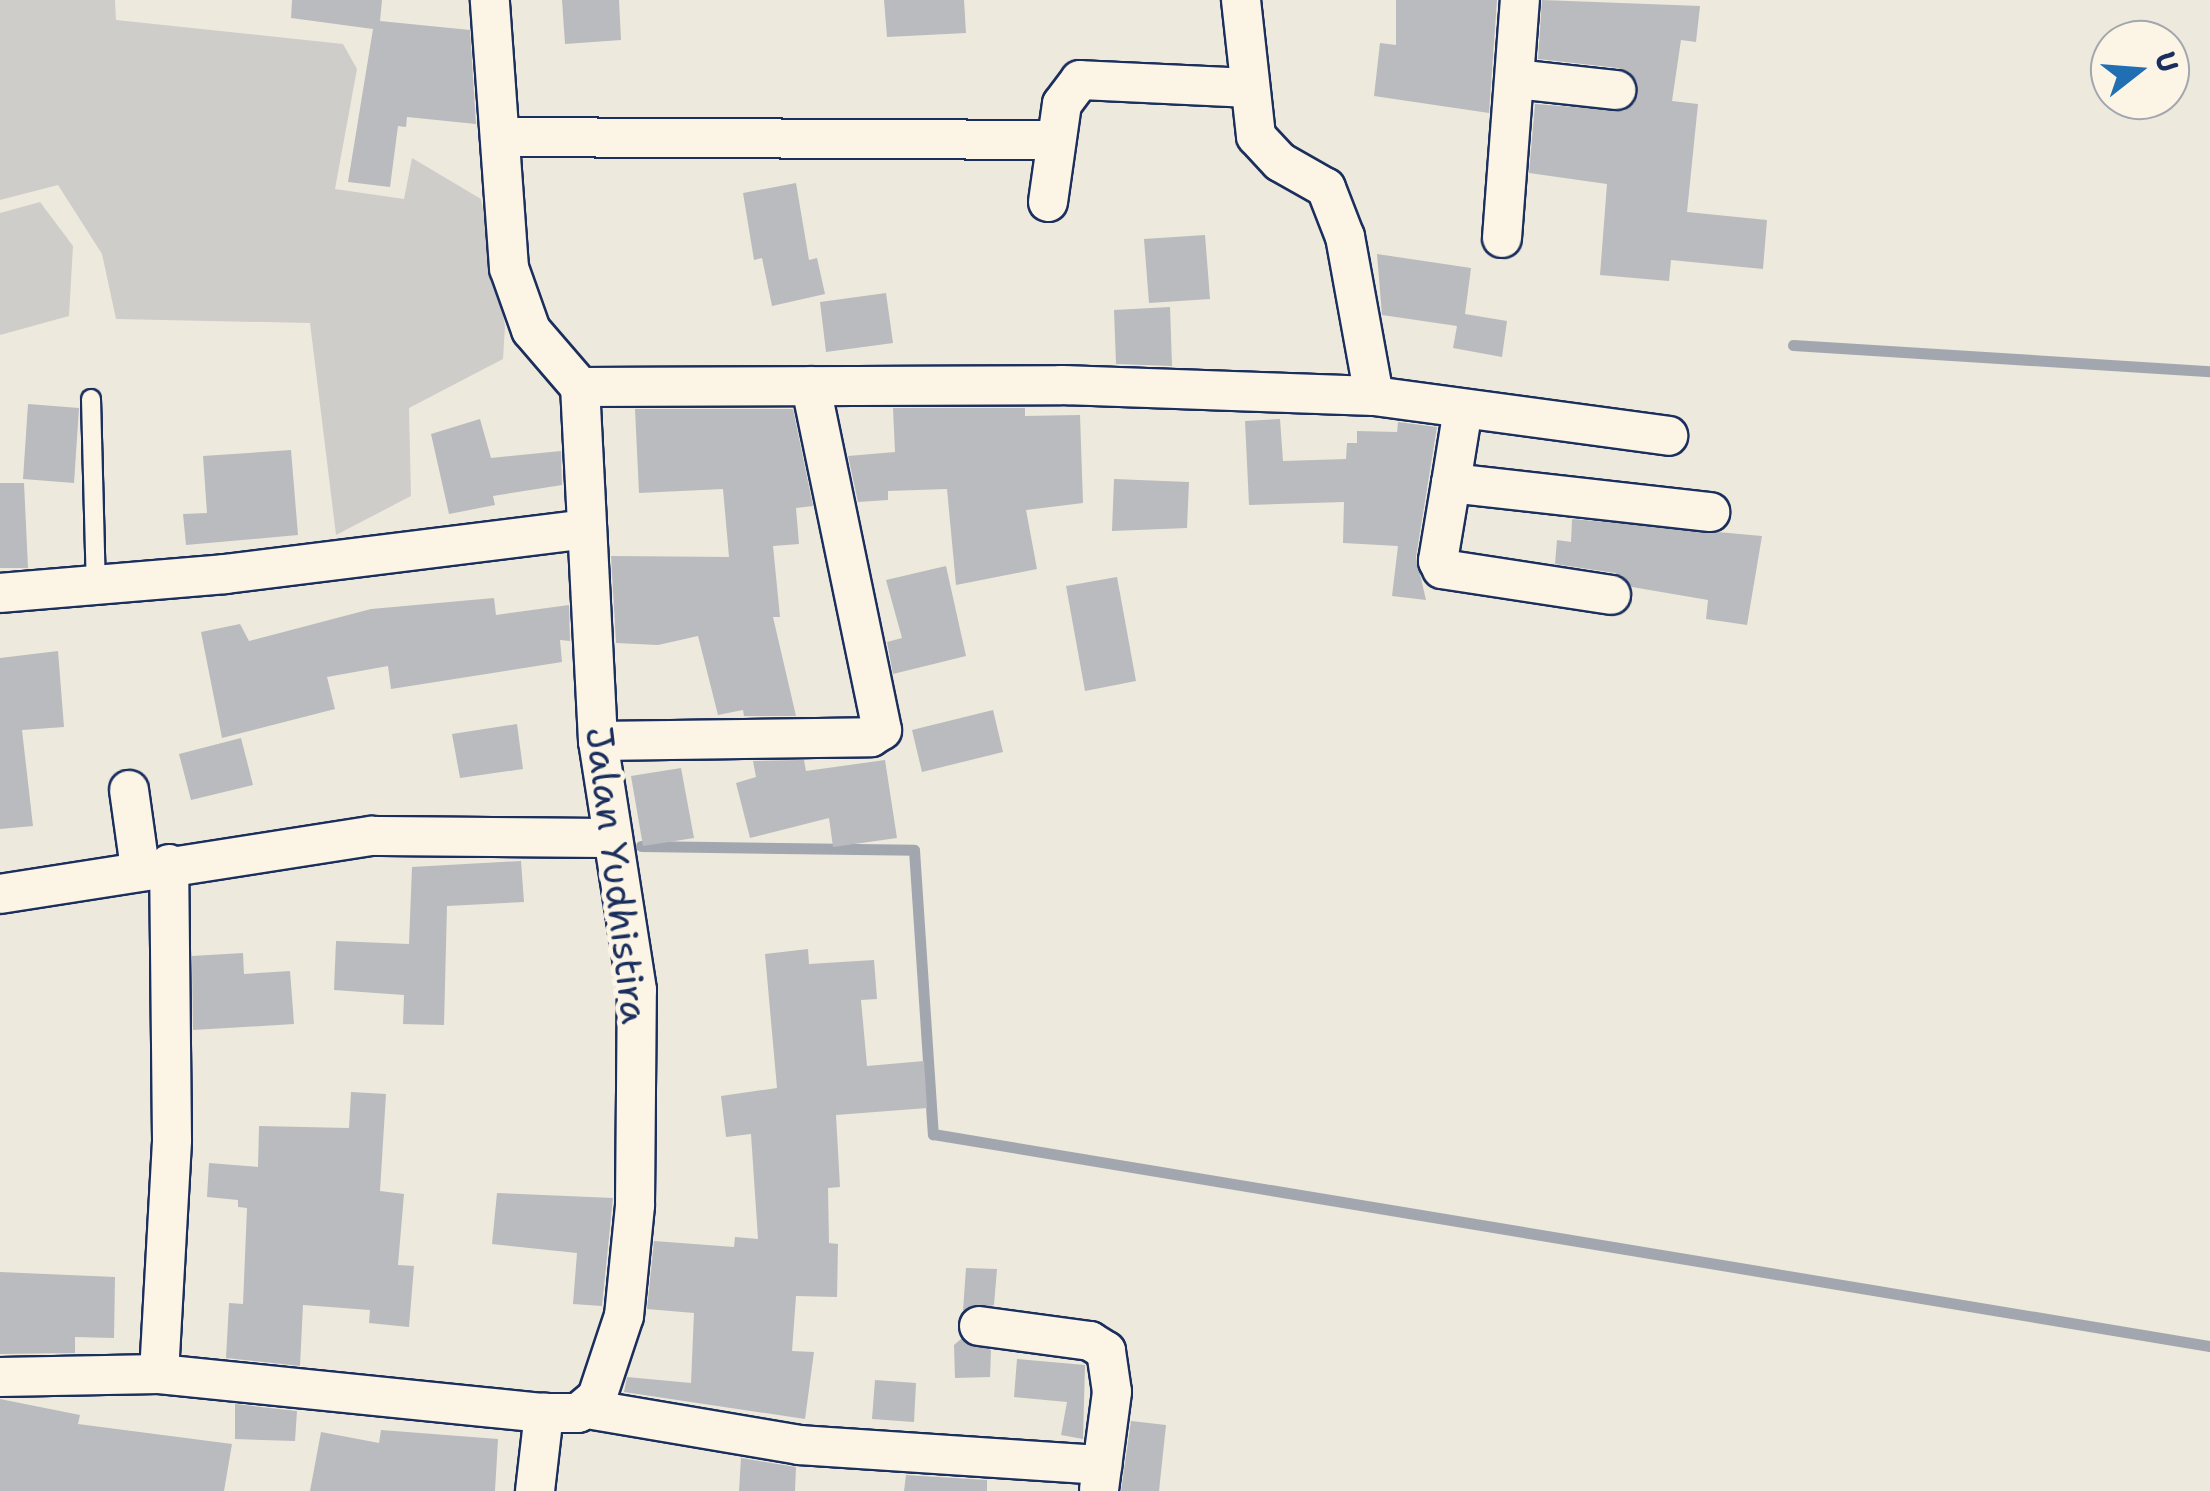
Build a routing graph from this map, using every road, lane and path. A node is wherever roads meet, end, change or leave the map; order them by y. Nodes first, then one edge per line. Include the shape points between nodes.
1 (490, 0) edge
2 (1241, 0) edge
3 (1520, 0) edge
4 (1515, 79) junction
5 (1248, 88) junction
6 (1616, 90) dead end
7 (503, 137) junction
8 (1055, 140) junction
9 (1048, 202) dead end
10 (1502, 238) dead end
11 (811, 386) junction
12 (580, 388) junction
13 (1374, 396) junction
14 (92, 399) dead end
15 (1463, 408) junction
16 (1668, 436) dead end
17 (1451, 483) junction
18 (1710, 512) dead end
19 (585, 529) junction
20 (96, 586) junction
21 (0, 593) edge
22 (1611, 595) dead end
23 (598, 741) junction
24 (128, 790) dead end
25 (612, 838) junction
26 (155, 866) junction
27 (0, 894) edge
28 (979, 1326) dead end
29 (160, 1374) junction
30 (0, 1377) edge
31 (586, 1409) junction
32 (544, 1413) junction
33 (1100, 1478) edge
34 (535, 1491) edge

1 - 7 street
2 - 5 street
3 - 4 street
4 - 6 street
4 - 10 street
5 - 8 street via 1080,80 1062,104
5 - 13 street via 1256,136 1280,162 1326,188 1344,237
7 - 8 street
7 - 12 street via 509,268 517,302 531,330
8 - 9 street
11 - 12 street
11 - 13 street via 1061,385
11 - 23 street via 882,730 871,737
12 - 19 street, Jalan Yudhistira
13 - 15 street
14 - 20 lane
15 - 16 street
15 - 17 street
17 - 18 street
17 - 22 street via 1442,569
19 - 20 street
19 - 23 street, Jalan Yudhistira
20 - 21 street
23 - 25 street, Jalan Yudhistira
24 - 26 street
25 - 26 street via 372,836
25 - 31 street, Jalan Yudhistira via 637,990 636,1205 624,1316 597,1397
26 - 27 street
26 - 29 street via 172,1140
28 - 33 street via 1090,1341 1106,1351 1112,1392
29 - 30 street
29 - 32 street
31 - 32 street
31 - 33 street via 799,1445
32 - 34 street

